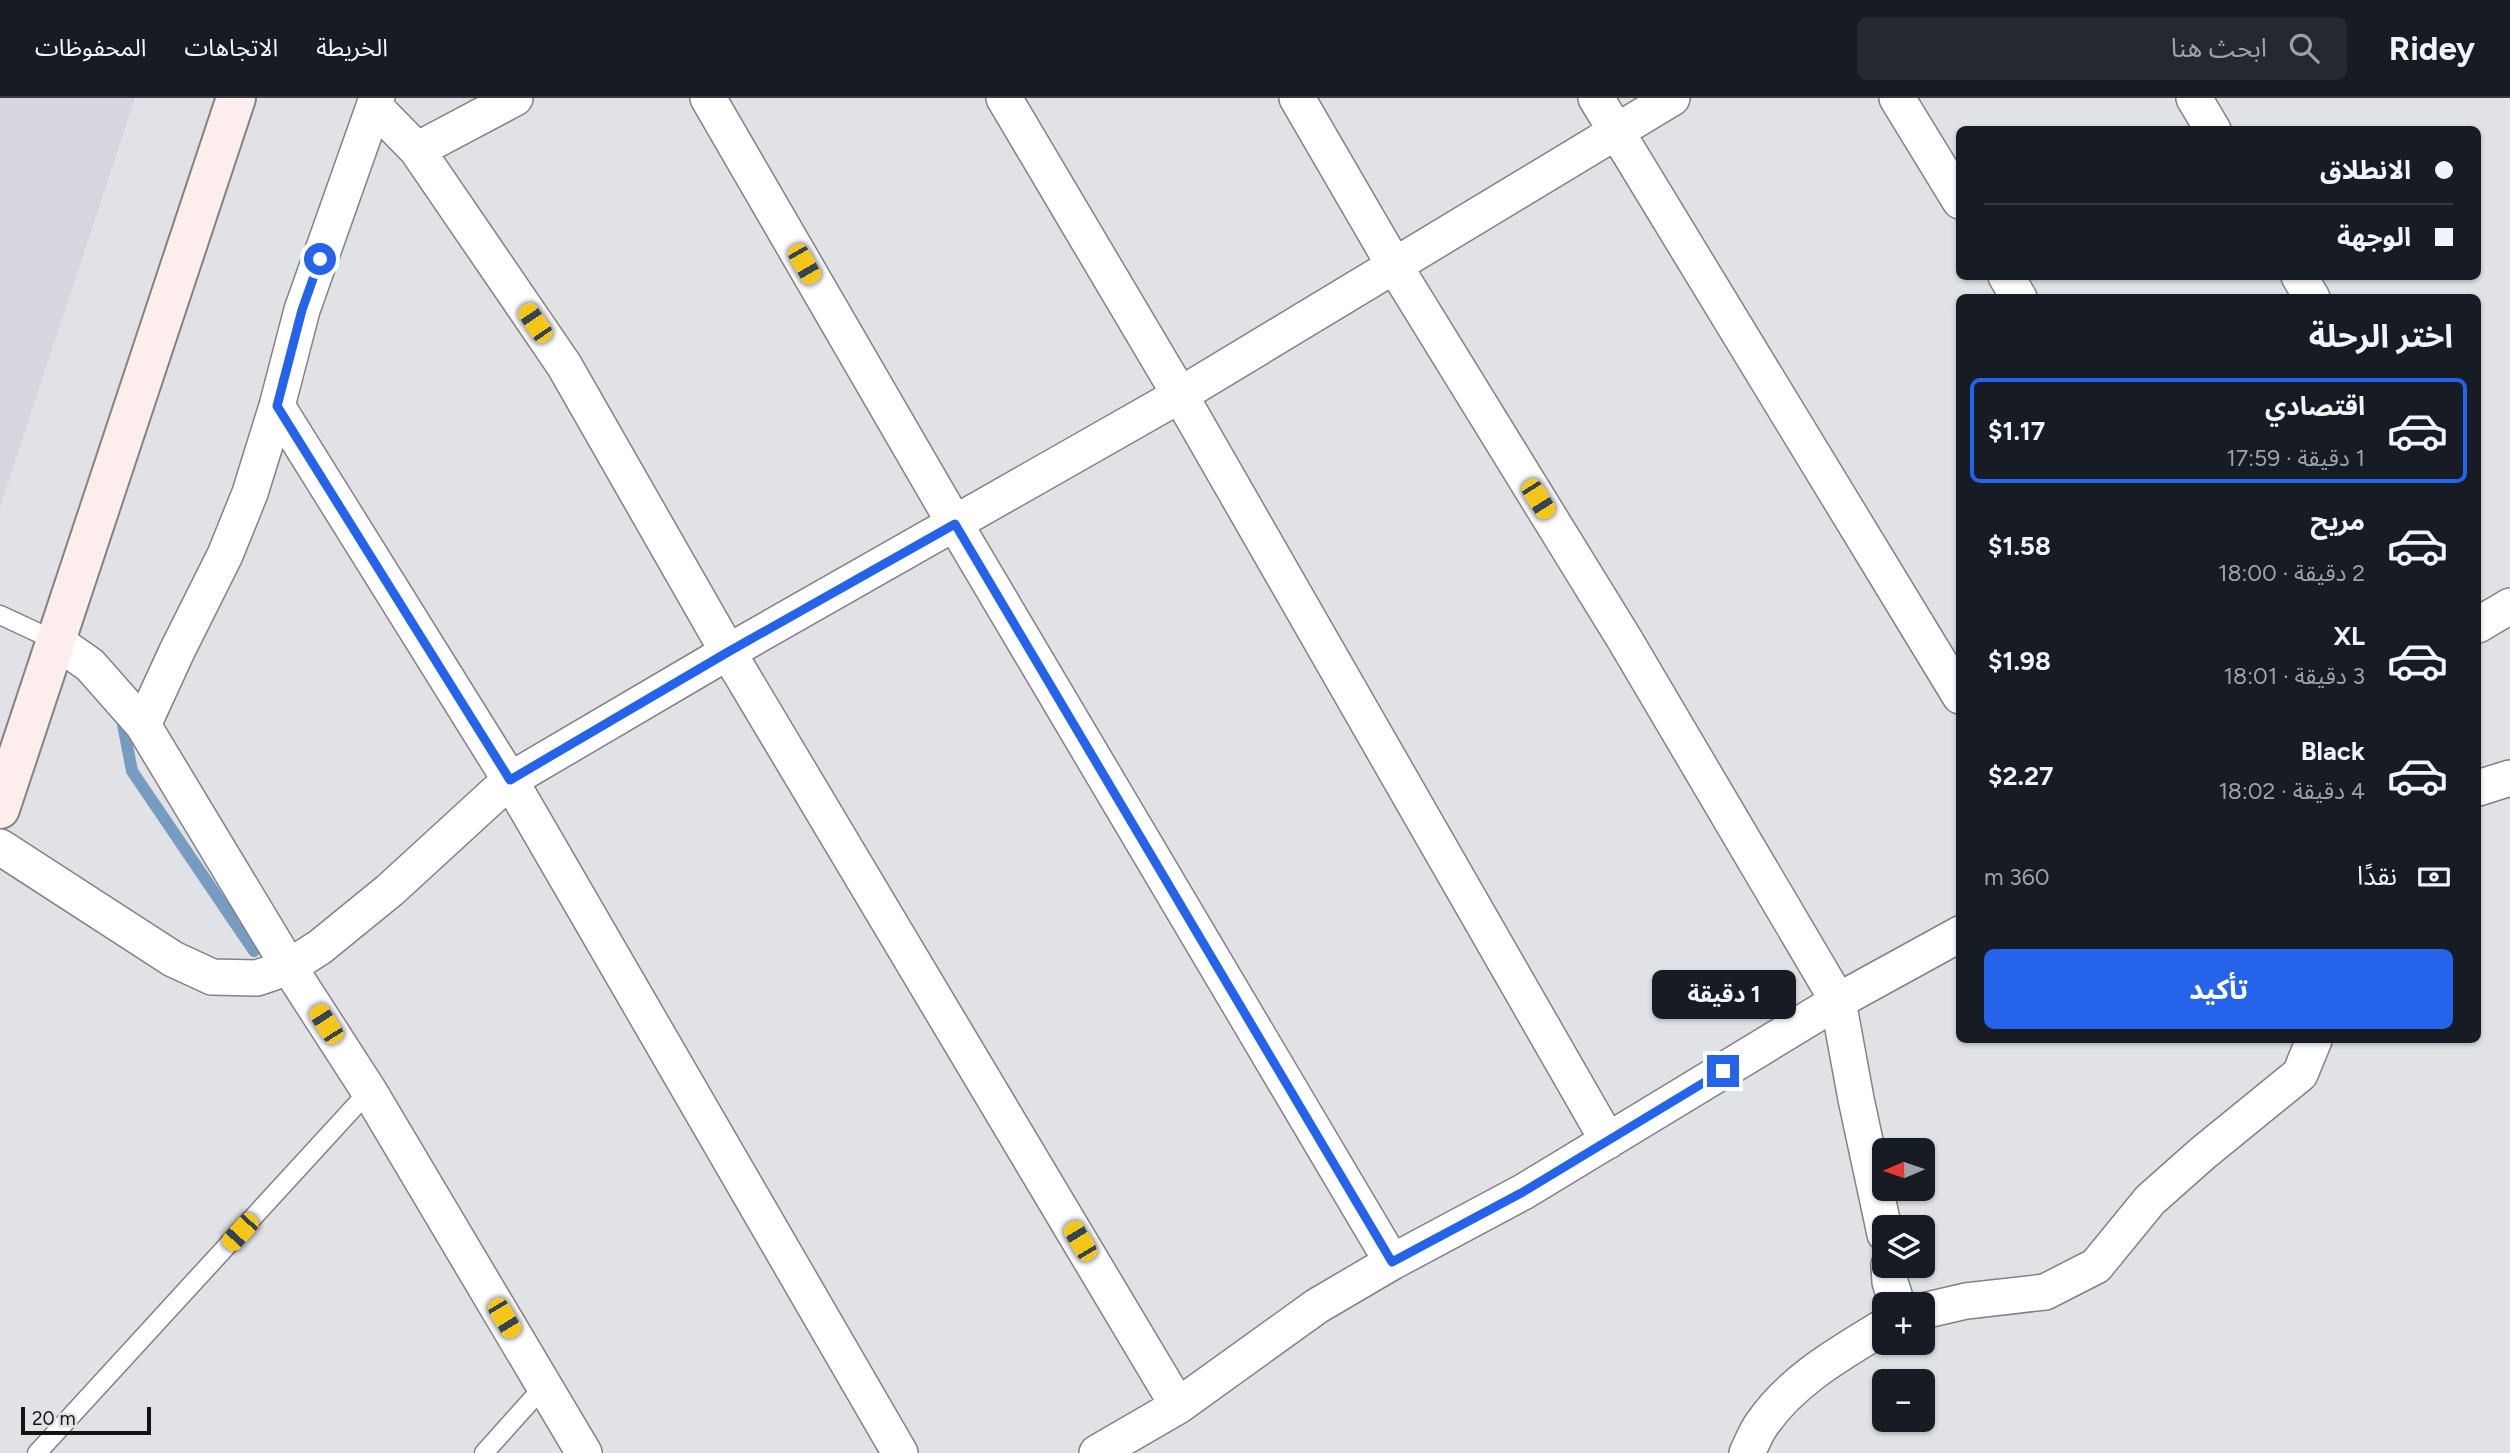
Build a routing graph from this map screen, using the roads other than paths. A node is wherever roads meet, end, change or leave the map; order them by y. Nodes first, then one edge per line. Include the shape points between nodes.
1 (236, 98) edge
2 (515, 98) edge
3 (708, 98) edge
4 (1004, 98) edge
5 (1297, 98) edge
6 (1596, 98) edge
7 (1672, 98) edge
8 (1897, 98) edge
9 (2194, 98) edge
10 (376, 102) edge
11 (2211, 126) edge
12 (1616, 131) junction
13 (417, 150) junction
14 (1956, 194) edge
15 (1394, 265) junction
16 (1180, 395) junction
17 (277, 406) junction
18 (955, 524) junction
19 (0, 615) edge
20 (56, 641) junction
21 (728, 652) junction
22 (1956, 689) edge
23 (143, 724) junction
24 (2510, 778) edge
25 (510, 780) junction
26 (2481, 787) edge
27 (0, 809) edge
28 (0, 847) edge
29 (1956, 936) edge
30 (289, 967) junction
31 (1838, 1002) junction
32 (2313, 1043) edge
33 (369, 1091) junction
34 (1608, 1141) junction
35 (1881, 1215) edge
36 (1392, 1262) junction
37 (1935, 1308) edge
38 (1872, 1334) edge
39 (544, 1386) junction
40 (1178, 1406) junction
41 (37, 1453) edge
42 (484, 1453) edge
43 (584, 1453) edge
44 (900, 1453) edge
45 (1097, 1453) edge
46 (1747, 1453) edge

1 - 20 main road
2 - 13 street
3 - 18 street
4 - 16 street
5 - 15 street
6 - 12 street
7 - 12 street
8 - 14 street
9 - 11 street
10 - 13 street
10 - 17 street via 302,310
12 - 15 street
12 - 22 street
13 - 21 street via 564,365
15 - 16 street
15 - 31 street via 1625,640
16 - 18 street
16 - 34 street
17 - 23 street via 225,555
17 - 25 street
18 - 21 street
18 - 36 street
19 - 20 lane
20 - 23 street via 90,665
20 - 27 main road
21 - 25 street
21 - 40 street
23 - 30 street
24 - 26 street
25 - 30 street via 390,890
25 - 44 street
28 - 30 street via 173,959 212,977 257,978
29 - 31 street
30 - 33 street
31 - 34 street
31 - 35 street
32 - 37 street via 2300,1074 2150,1200 2096,1266 2045,1292
33 - 39 street
33 - 41 lane
34 - 36 street
36 - 40 street via 1317,1306
38 - 46 street via 1783,1398 1760,1425
39 - 42 lane
39 - 43 street
40 - 45 street

